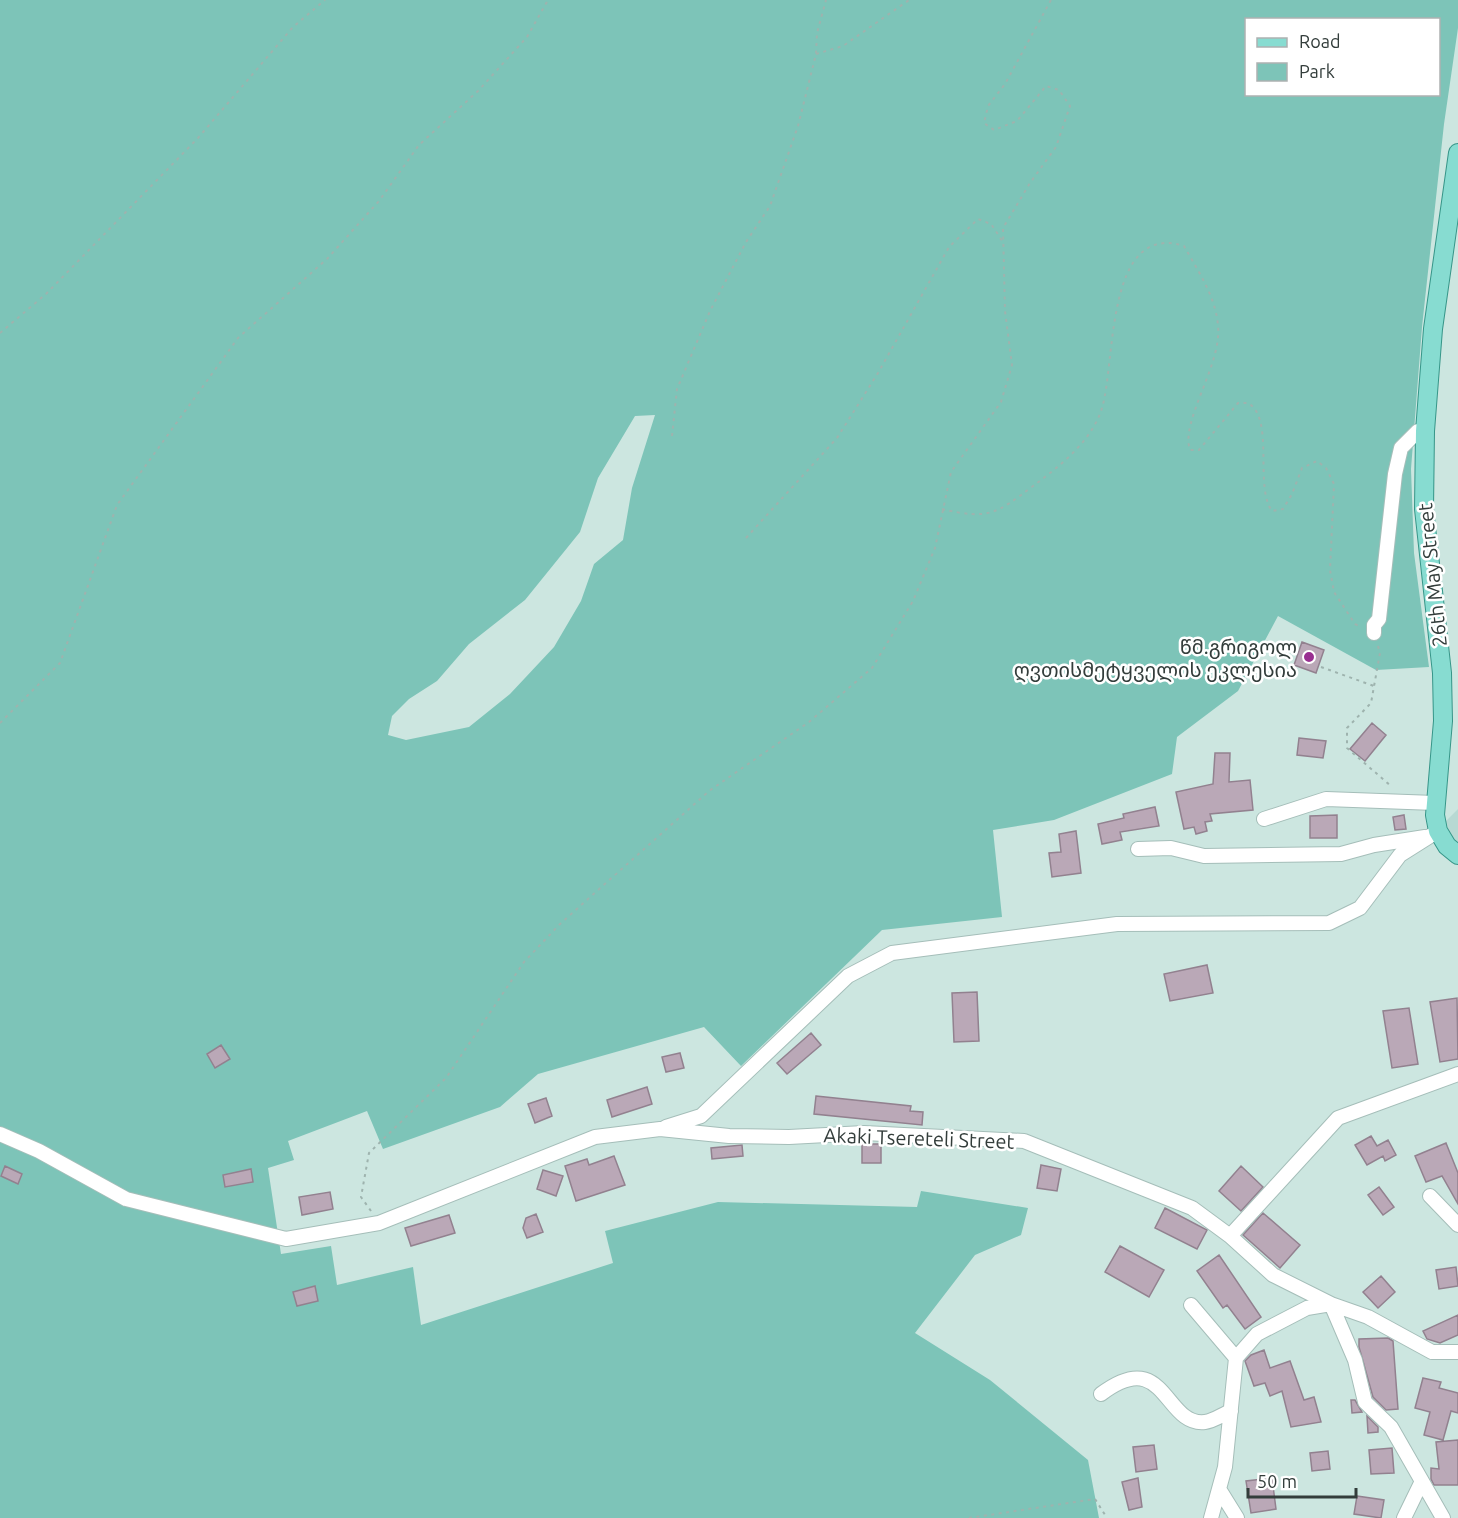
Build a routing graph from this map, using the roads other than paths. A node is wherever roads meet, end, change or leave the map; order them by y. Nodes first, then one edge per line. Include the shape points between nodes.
1 (1458, 153) edge
2 (1425, 431) junction
3 (1374, 629) road end
4 (1435, 803) junction
5 (1264, 819) dead end
6 (1438, 831) junction
7 (1138, 849) dead end
8 (1458, 855) edge
9 (1458, 1074) edge
10 (660, 1129) junction
11 (0, 1134) edge
12 (1430, 1196) dead end
13 (1458, 1225) edge
14 (1230, 1236) junction
15 (1331, 1304) junction
16 (1191, 1305) dead end
17 (1458, 1352) edge
18 (1236, 1358) junction
19 (1101, 1394) dead end
20 (1231, 1411) junction
21 (1422, 1481) junction
22 (1219, 1489) junction
23 (1211, 1518) edge
24 (1237, 1518) edge
25 (1404, 1518) edge
26 (1443, 1518) edge

1 - 2 main road, 26th May Street via 1433,329
2 - 3 street via 1418,431 1401,448 1379,619
2 - 4 main road, 26th May Street via 1424,509 1443,721
4 - 5 street via 1326,799
4 - 6 main road, 26th May Street
6 - 7 street via 1423,838 1341,854 1204,856 1171,848
6 - 8 main road
6 - 10 street via 1401,855 1360,908 1329,923 1118,924 892,953 848,976 701,1116
9 - 14 street via 1338,1118
10 - 11 street, Akaki Tsereteli Street via 595,1137 379,1223 286,1239 126,1198
10 - 14 street, Akaki Tsereteli Street via 729,1136 864,1132 1024,1141 1192,1208
12 - 13 street
14 - 15 street, Akaki Tsereteli Street via 1273,1275
15 - 17 street, Akaki Tsereteli Street via 1368,1317 1432,1352
15 - 18 street via 1307,1308 1257,1334
15 - 21 street via 1354,1360 1365,1402 1391,1427
16 - 18 street
18 - 20 street
19 - 20 street via 1121,1382 1144,1379 1155,1383 1184,1418 1207,1422
20 - 22 street
21 - 25 street
21 - 26 street
22 - 23 street
22 - 24 street

